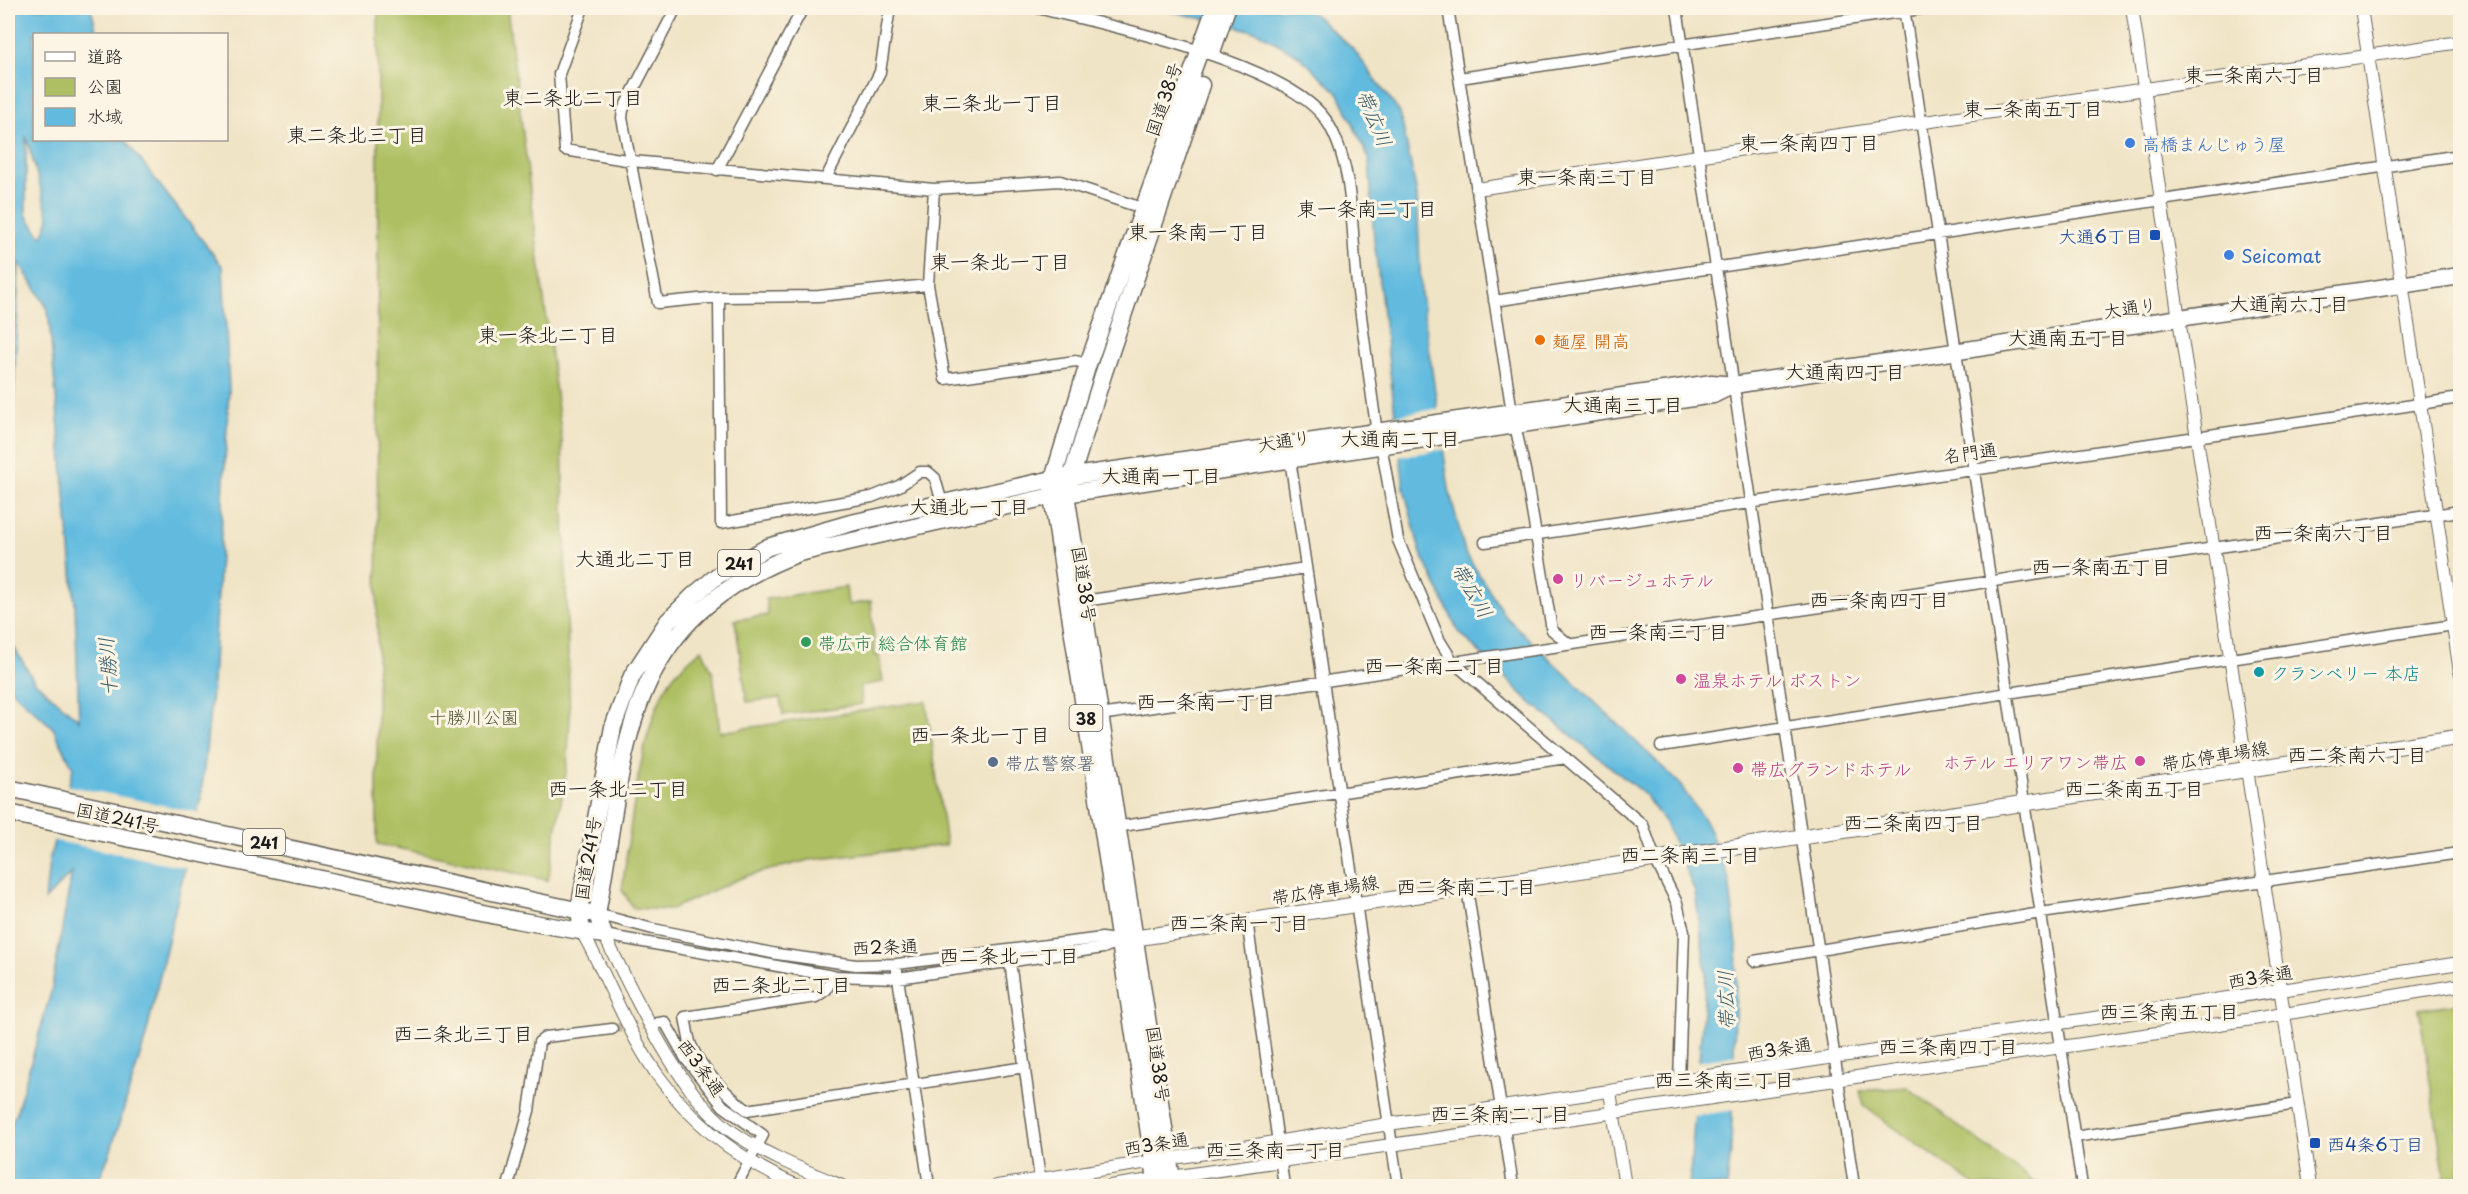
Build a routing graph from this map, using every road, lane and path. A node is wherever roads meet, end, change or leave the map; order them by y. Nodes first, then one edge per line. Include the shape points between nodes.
1 (583, 8) edge
2 (676, 8) edge
3 (803, 8) edge
4 (890, 8) edge
5 (1037, 8) edge
6 (1215, 8) edge
7 (1227, 8) edge
8 (1448, 8) edge
9 (1677, 8) edge
10 (1928, 8) edge
11 (2132, 8) edge
12 (2361, 8) edge
13 (1904, 9) edge
14 (2460, 42) edge
15 (1683, 44) junction
16 (1207, 48) junction
17 (2368, 57) junction
18 (1460, 78) junction
19 (2144, 91) junction
20 (1921, 123) junction
21 (2460, 155) edge
22 (1699, 156) junction
23 (632, 161) junction
24 (2384, 166) junction
25 (717, 170) junction
26 (826, 178) junction
27 (934, 189) junction
28 (1477, 189) junction
29 (2161, 200) junction
30 (1145, 209) junction
31 (1939, 234) junction
32 (1716, 267) junction
33 (2460, 276) edge
34 (2402, 284) junction
35 (928, 285) junction
36 (719, 297) junction
37 (1494, 301) junction
38 (2178, 320) junction
39 (1955, 352) junction
40 (1088, 364) junction
41 (1734, 385) junction
42 (2460, 398) edge
43 (2420, 404) junction
44 (1513, 419) junction
45 (2197, 436) junction
46 (1386, 438) junction
47 (1290, 459) junction
48 (1973, 468) junction
49 (1070, 476) junction
50 (1053, 479) junction
51 (1059, 495) junction
52 (1752, 502) junction
53 (942, 503) junction
54 (2460, 511) edge
55 (2436, 514) junction
56 (1537, 535) junction
57 (1485, 542) dead end
58 (2214, 546) junction
59 (1306, 568) junction
60 (1989, 580) junction
61 (1084, 601) junction
62 (1768, 615) junction
63 (2457, 625) edge
64 (1569, 644) junction
65 (2230, 660) junction
66 (1454, 662) junction
67 (2460, 672) edge
68 (1323, 681) junction
69 (2008, 692) junction
70 (1100, 715) junction
71 (1785, 725) junction
72 (2460, 737) edge
73 (1660, 746) dead end
74 (1566, 758) junction
75 (2247, 770) junction
76 (8, 788) edge
77 (1340, 794) junction
78 (2024, 804) junction
79 (8, 813) edge
80 (1116, 827) junction
81 (1803, 838) junction
82 (2460, 853) edge
83 (1662, 858) junction
84 (2263, 881) junction
85 (1467, 888) junction
86 (1356, 903) junction
87 (579, 910) junction
88 (2041, 913) junction
89 (597, 915) junction
90 (1246, 921) junction
91 (582, 932) junction
92 (604, 935) junction
93 (1128, 940) junction
94 (1819, 949) junction
95 (1754, 961) dead end
96 (1010, 962) junction
97 (2460, 963) edge
98 (897, 964) junction
99 (833, 976) junction
100 (898, 978) junction
101 (2460, 985) edge
102 (2280, 991) junction
103 (2283, 1014) junction
104 (658, 1023) dead end
105 (2056, 1024) junction
106 (612, 1029) tunnel mouth
107 (2060, 1045) junction
108 (1834, 1058) junction
109 (1025, 1068) junction
110 (1837, 1079) junction
111 (1683, 1080) junction
112 (914, 1085) junction
113 (1610, 1092) junction
114 (2298, 1104) junction
115 (1500, 1108) junction
116 (1614, 1112) junction
117 (1389, 1124) junction
118 (1504, 1129) junction
119 (2074, 1137) junction
120 (1278, 1142) junction
121 (1392, 1145) junction
122 (757, 1147) junction
123 (749, 1161) junction
124 (1160, 1161) junction
125 (1281, 1162) junction
126 (1040, 1183) edge
127 (1165, 1183) edge
128 (508, 1186) edge
129 (736, 1186) edge
130 (798, 1186) edge
131 (842, 1186) edge
132 (929, 1186) edge
133 (997, 1186) edge
134 (1110, 1186) edge
135 (1284, 1186) edge
136 (1398, 1186) edge
137 (1512, 1186) edge
138 (1625, 1186) edge
139 (1854, 1186) edge
140 (2082, 1186) edge
141 (2310, 1186) edge

1 - 23 street via 559,74 565,150
2 - 23 street via 623,110
3 - 25 street
4 - 26 street via 879,72
5 - 16 street
6 - 16 highway, 国道38号 / 38
7 - 16 highway, 国道38号 / 38
8 - 18 street
9 - 15 street
10 - 13 street
11 - 19 street
12 - 17 street
13 - 15 street
13 - 20 street
14 - 17 street
15 - 18 street
15 - 22 street
16 - 30 highway, 国道38号 / 38
16 - 46 street via 1303,97 1325,118 1336,138 1346,169 1357,285
16 - 49 highway, 国道38号 / 38
17 - 19 street
17 - 24 street
18 - 28 street
19 - 20 street
19 - 29 street
20 - 22 street
20 - 31 street
21 - 24 street
22 - 28 street
22 - 32 street
23 - 25 street
23 - 36 street via 658,303
24 - 29 street
24 - 34 street
25 - 26 street
26 - 27 street
27 - 30 street via 1060,181
27 - 35 street
28 - 37 street
29 - 31 street
29 - 38 street
30 - 40 highway, 国道38号 / 38
31 - 32 street
31 - 39 street
32 - 37 street
32 - 41 street
33 - 34 highway, 大通り
34 - 38 highway, 大通り
34 - 43 street
35 - 36 street via 819,296
35 - 40 street via 945,379 1076,361
36 - 53 street via 721,523 873,497 920,472 935,478
37 - 44 street
38 - 39 highway, 大通り
38 - 45 street
39 - 41 highway, 大通り
39 - 48 street
40 - 50 highway, 国道38号 / 38
41 - 44 highway, 大通り via 1713,395
41 - 52 street
42 - 43 street, 名門通
43 - 45 street, 名門通
43 - 55 street
44 - 46 highway, 大通り
44 - 56 street
45 - 48 street, 名門通
45 - 58 street
46 - 47 highway, 大通り
46 - 49 highway, 大通り
46 - 66 street via 1398,540 1440,641
47 - 51 highway, 大通り
47 - 59 street
48 - 52 street, 名門通
48 - 60 street
49 - 50 highway, 大通り
49 - 51 highway, 国道38号 / 38
50 - 51 highway, 国道38号 / 38
50 - 53 highway, 国道241号 / 241
51 - 61 highway, 国道38号 / 38
51 - 89 highway, 国道241号 / 241 via 800,553 771,564 712,602 666,650 632,719
51 - 93 highway, 国道38号 / 38
52 - 56 street, 名門通
52 - 62 street
53 - 87 highway, 国道241号 / 241 via 768,547 717,576 668,621 632,676 616,715
54 - 55 street
55 - 58 street
55 - 63 street
56 - 57 street, 名門通
56 - 64 street via 1552,630
58 - 60 street
58 - 65 street
59 - 61 street
59 - 68 street
60 - 62 street
60 - 69 street
61 - 70 highway, 国道38号 / 38
62 - 64 street
62 - 71 street
63 - 65 street
63 - 67 street
64 - 66 street
65 - 69 street
65 - 75 street
66 - 68 street
66 - 74 street
68 - 70 street
68 - 77 street
69 - 71 street
69 - 78 street
70 - 80 highway, 国道38号 / 38
71 - 73 street
71 - 81 street
72 - 75 main road, 帯広停車場線
74 - 77 street
74 - 83 street via 1643,825
75 - 78 main road, 帯広停車場線
75 - 84 street
76 - 87 highway, 国道241号 / 241
77 - 80 street
77 - 86 street
78 - 81 main road, 帯広停車場線
78 - 88 street
79 - 91 highway, 国道241号 / 241
80 - 93 highway, 国道38号 / 38
81 - 83 main road, 帯広停車場線
81 - 94 street
82 - 84 street
83 - 85 main road, 帯広停車場線
83 - 111 street via 1684,932
84 - 88 street
84 - 102 street
85 - 86 main road, 帯広停車場線
85 - 115 street
86 - 90 main road, 帯広停車場線
86 - 117 street
87 - 89 highway
87 - 91 highway
88 - 94 street
88 - 105 street
89 - 92 highway, 国道241号 / 241
89 - 98 street, 西2条通 via 797,958 856,965
90 - 93 main road, 帯広停車場線
90 - 120 street
91 - 92 highway, 国道241号 / 241
91 - 123 street, 西3条通 via 662,1081 723,1144
92 - 99 street, 西2条通
92 - 122 street, 西3条通 via 687,1084 726,1127
93 - 96 street, 西2条通 via 1103,948
93 - 98 street, 西2条通 via 1102,938
93 - 124 highway, 国道38号 / 38
94 - 95 street
94 - 108 street
96 - 100 street, 西2条通
96 - 109 street
97 - 102 street, 西3条通
98 - 100 street
99 - 100 street, 西2条通
99 - 112 street via 826,990 816,997 685,1017 691,1044 707,1070 747,1110
100 - 112 street
101 - 103 street, 西3条通
102 - 103 street
102 - 105 street, 西3条通
103 - 107 street, 西3条通
103 - 114 street
104 - 122 street via 665,1022 686,1059 723,1106 763,1135
105 - 107 street
105 - 108 street, 西3条通
106 - 128 street via 546,1037 539,1042 529,1112
107 - 110 street, 西3条通
107 - 119 street
108 - 110 street
108 - 111 street, 西3条通
109 - 112 street
109 - 126 street
110 - 116 street, 西3条通
110 - 139 street
111 - 113 street, 西3条通
112 - 132 street
113 - 115 street, 西3条通
113 - 116 street
114 - 119 street
114 - 141 street
115 - 117 street, 西3条通
115 - 118 street
116 - 118 street, 西3条通
116 - 138 street
117 - 120 street, 西3条通
117 - 121 street
118 - 121 street, 西3条通
118 - 137 street
119 - 140 street
120 - 124 street, 西3条通
120 - 125 street
121 - 125 street, 西3条通
121 - 136 street
122 - 123 street
122 - 131 street, 西3条通
123 - 129 street
123 - 130 street, 西3条通
124 - 126 street, 西3条通
124 - 127 highway, 国道38号 / 38
125 - 127 street, 西3条通
125 - 135 street
126 - 133 street, 西3条通
127 - 134 street, 西3条通

